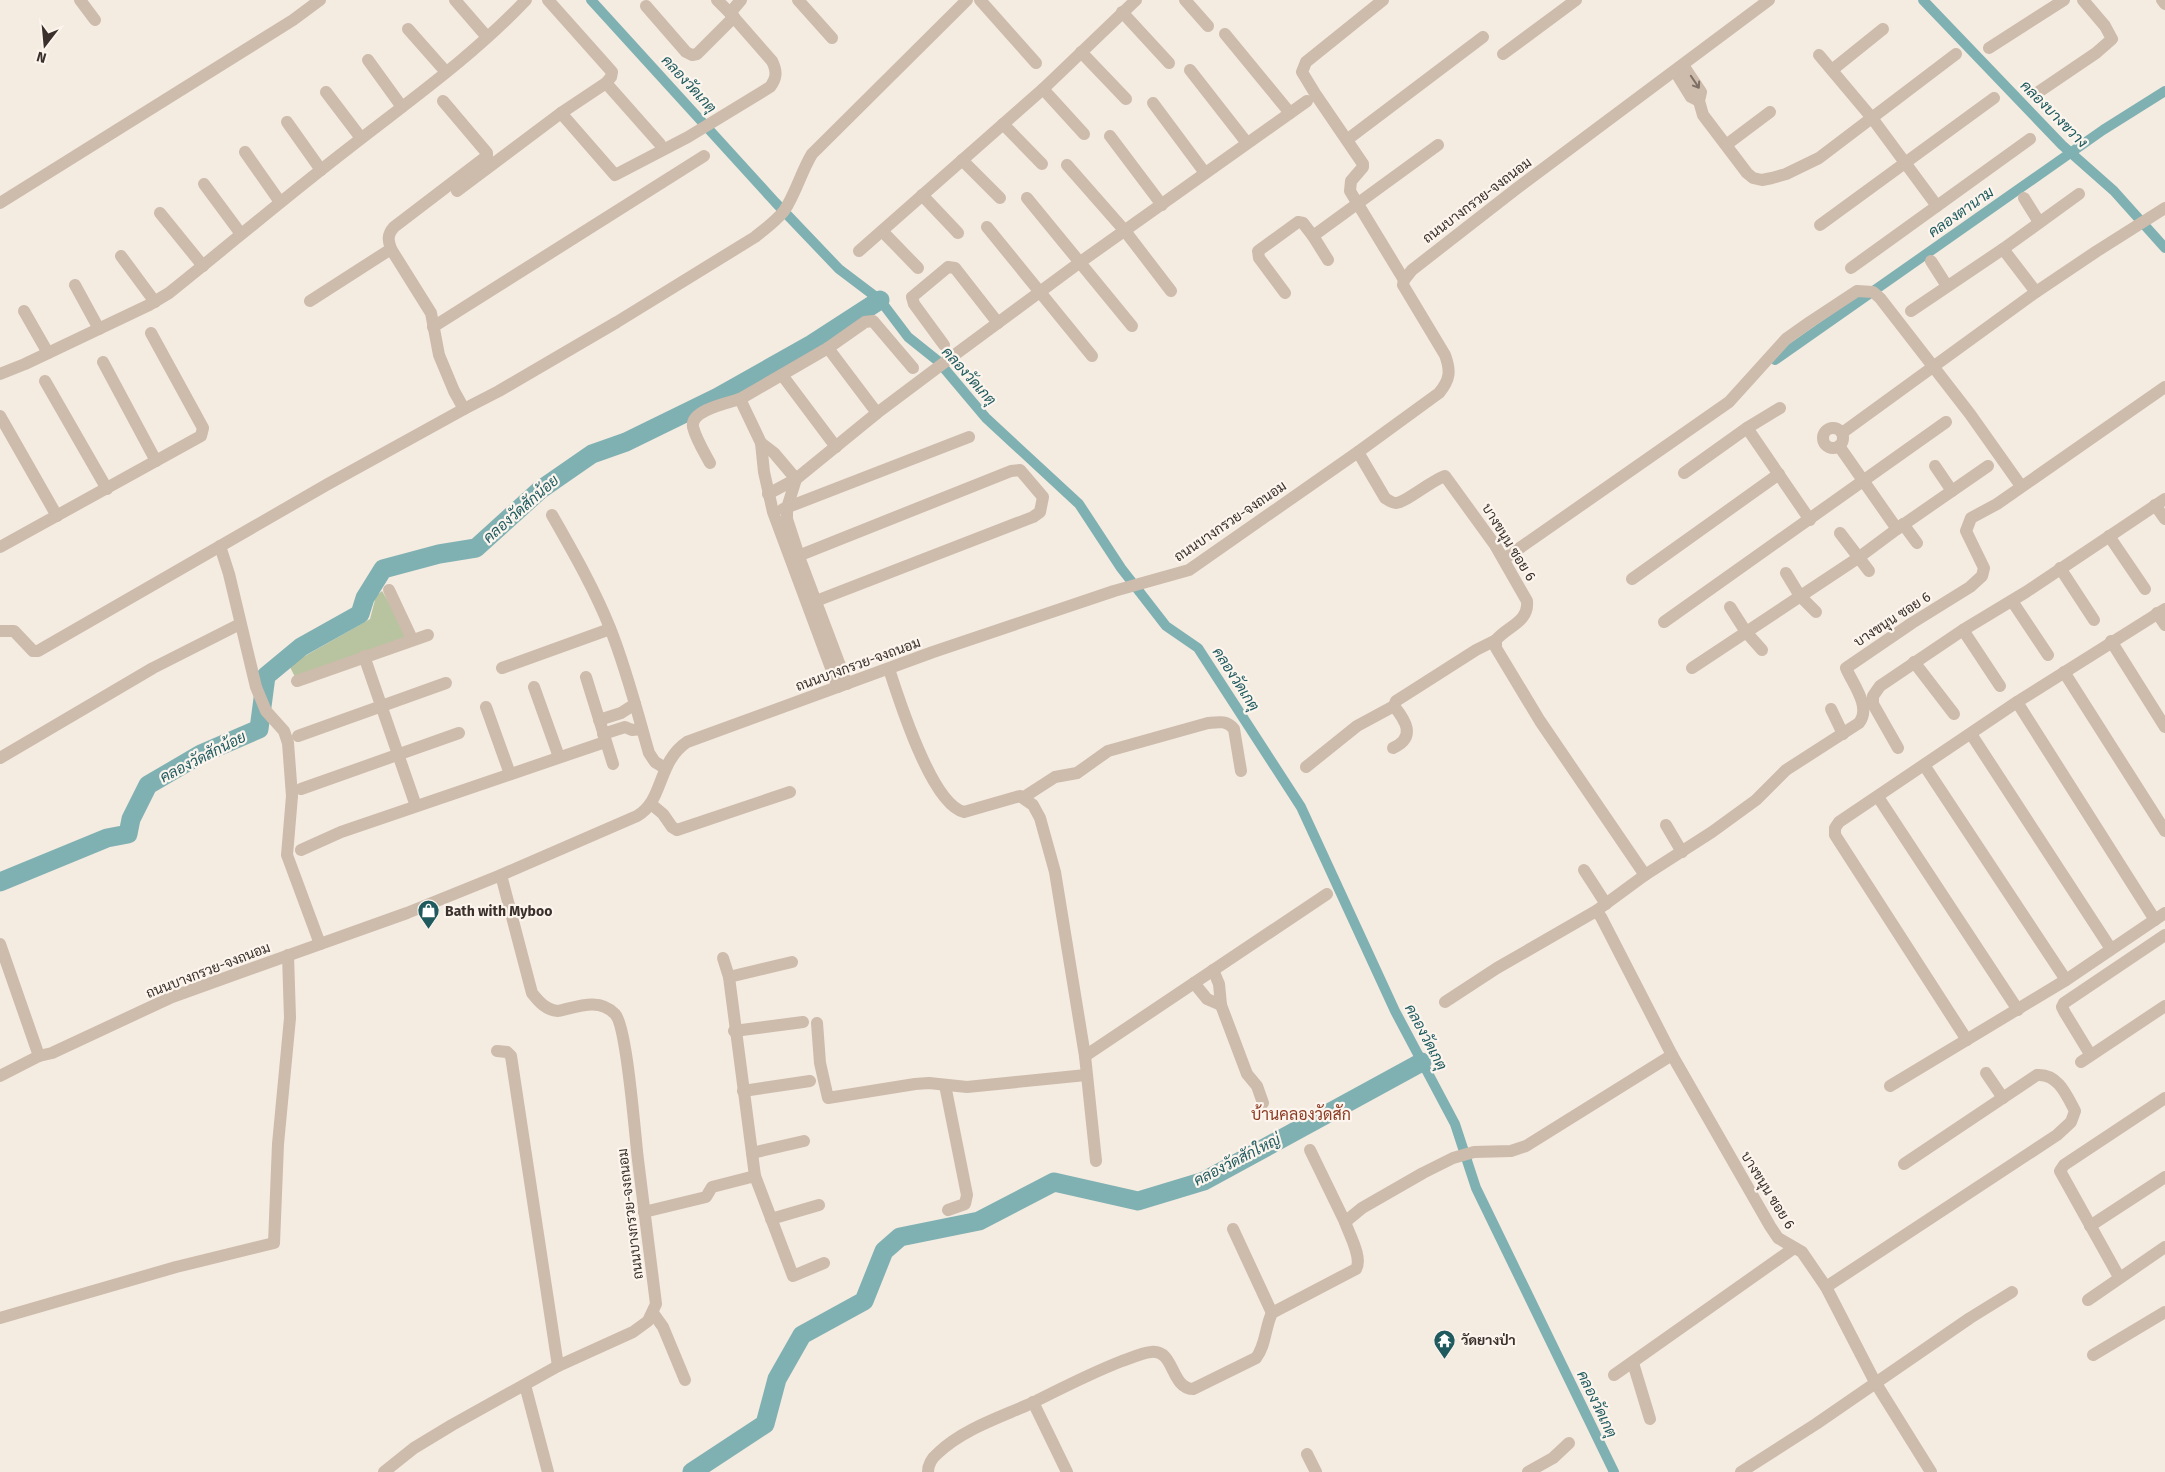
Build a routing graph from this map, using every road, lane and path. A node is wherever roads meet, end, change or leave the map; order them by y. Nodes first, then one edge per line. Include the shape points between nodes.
1 (80, 0) edge
2 (320, 0) edge
3 (455, 0) edge
4 (526, 0) edge
5 (548, 0) edge
6 (717, 0) edge
7 (741, 0) edge
8 (798, 0) edge
9 (967, 0) edge
10 (980, 0) edge
11 (1136, 0) edge
12 (1186, 0) edge
13 (1383, 0) edge
14 (1576, 0) edge
15 (1747, 0) edge
16 (1769, 0) edge
17 (2064, 0) edge
18 (2083, 0) edge
19 (2162, 0) edge
20 (2165, 4) edge
21 (646, 6) dead end
22 (1755, 11) junction
23 (1122, 12) junction
24 (732, 15) junction
25 (95, 20) dead end
26 (1208, 26) dead end
27 (408, 29) dead end
28 (1883, 29) dead end
29 (1225, 34) dead end
30 (487, 37) junction
31 (1483, 37) dead end
32 (832, 38) dead end
33 (1989, 48) dead end
34 (1081, 52) junction
35 (1503, 54) dead end
36 (1956, 54) dead end
37 (1819, 55) dead end
38 (368, 60) dead end
39 (1036, 63) dead end
40 (1169, 63) dead end
41 (1679, 68) junction
42 (1190, 70) dead end
43 (1832, 70) junction
44 (446, 72) junction
45 (606, 83) junction
46 (1043, 88) junction
47 (326, 92) dead end
48 (2036, 93) dead end
49 (1994, 98) dead end
50 (1126, 99) dead end
51 (443, 101) dead end
52 (1307, 101) dead end
53 (1153, 103) dead end
54 (402, 107) junction
55 (1770, 112) dead end
56 (561, 113) junction
57 (1290, 113) junction
58 (1872, 118) junction
59 (287, 122) dead end
60 (1003, 124) junction
61 (1084, 134) dead end
62 (1110, 136) dead end
63 (362, 138) junction
64 (1348, 139) junction
65 (2030, 139) dead end
66 (660, 144) dead end
67 (1247, 144) junction
68 (1438, 145) dead end
69 (1726, 145) junction
70 (244, 152) dead end
71 (704, 156) dead end
72 (962, 160) junction
73 (1042, 164) dead end
74 (1905, 164) junction
75 (1067, 165) dead end
76 (321, 170) junction
77 (1205, 172) junction
78 (204, 184) dead end
79 (457, 192) dead end
80 (2079, 194) dead end
81 (922, 196) junction
82 (1000, 198) dead end
83 (1027, 198) dead end
84 (2024, 198) dead end
85 (280, 202) junction
86 (0, 203) edge
87 (1162, 204) junction
88 (1358, 204) junction
89 (1937, 206) junction
90 (2165, 208) edge
91 (160, 213) dead end
92 (2039, 222) junction
93 (1820, 225) dead end
94 (987, 227) dead end
95 (882, 231) junction
96 (1125, 231) junction
97 (958, 233) dead end
98 (241, 234) junction
99 (1313, 236) junction
100 (391, 249) junction
101 (2002, 249) junction
102 (859, 252) dead end
103 (121, 256) dead end
104 (1328, 260) dead end
105 (1932, 261) dead end
106 (1079, 263) junction
107 (203, 266) junction
108 (918, 268) dead end
109 (1851, 268) dead end
110 (1404, 280) junction
111 (75, 285) dead end
112 (1948, 286) junction
113 (1171, 291) dead end
114 (1040, 292) junction
115 (2036, 292) junction
116 (1285, 293) dead end
117 (310, 301) dead end
118 (155, 302) junction
119 (24, 311) dead end
120 (1911, 311) dead end
121 (998, 323) junction
122 (1132, 326) dead end
123 (433, 327) junction
124 (99, 329) junction
125 (151, 333) dead end
126 (944, 345) dead end
127 (828, 348) junction
128 (48, 353) junction
129 (1092, 356) dead end
130 (103, 362) dead end
131 (1932, 367) junction
132 (913, 368) dead end
133 (0, 374) edge
134 (782, 374) junction
135 (45, 381) dead end
136 (2165, 387) edge
137 (740, 399) junction
138 (1780, 408) dead end
139 (464, 409) junction
140 (877, 413) junction
141 (0, 416) edge
142 (1946, 422) dead end
143 (1747, 428) junction
144 (1842, 433) junction
145 (969, 437) dead end
146 (761, 443) junction
147 (1839, 446) junction
148 (836, 447) junction
149 (1358, 452) junction
150 (156, 461) junction
151 (710, 463) dead end
152 (1935, 466) dead end
153 (1988, 466) dead end
154 (1684, 473) dead end
155 (1779, 474) junction
156 (796, 479) junction
157 (1862, 481) junction
158 (2021, 486) junction
159 (107, 489) junction
160 (1952, 491) junction
161 (768, 494) junction
162 (2160, 502) edge
163 (787, 508) junction
164 (773, 512) junction
165 (552, 514) dead end
166 (57, 516) junction
167 (2165, 519) edge
168 (1810, 520) junction
169 (1900, 526) junction
170 (1840, 534) dead end
171 (2109, 536) junction
172 (2, 542) edge
173 (1917, 543) dead end
174 (220, 546) junction
175 (1858, 558) junction
176 (1504, 559) junction
177 (797, 561) junction
178 (2060, 568) junction
179 (1869, 571) dead end
180 (1786, 573) dead end
181 (1632, 579) dead end
182 (2145, 589) dead end
183 (389, 590) dead end
184 (1800, 596) junction
185 (2012, 601) junction
186 (815, 607) junction
187 (1730, 607) dead end
188 (2161, 611) edge
189 (1816, 612) dead end
190 (2094, 620) dead end
191 (1664, 622) dead end
192 (240, 624) junction
193 (2165, 625) edge
194 (610, 628) junction
195 (1962, 630) junction
196 (0, 632) edge
197 (1746, 632) junction
198 (428, 635) dead end
199 (412, 639) junction
200 (1496, 640) junction
201 (2111, 641) junction
202 (1762, 650) dead end
203 (2048, 655) dead end
204 (364, 656) junction
205 (1914, 662) junction
206 (502, 668) dead end
207 (1692, 668) dead end
208 (888, 669) junction
209 (2064, 672) junction
210 (586, 677) dead end
211 (297, 681) dead end
212 (446, 683) dead end
213 (842, 685) junction
214 (2000, 686) dead end
215 (534, 687) dead end
216 (2017, 702) junction
217 (635, 704) junction
218 (382, 706) junction
219 (1394, 706) junction
220 (486, 707) dead end
221 (1831, 709) dead end
222 (621, 713) junction
223 (1954, 714) dead end
224 (600, 720) junction
225 (626, 726) junction
226 (2165, 727) edge
227 (642, 729) junction
228 (458, 732) dead end
229 (1843, 734) junction
230 (1971, 734) junction
231 (298, 736) dead end
232 (604, 738) junction
233 (1393, 748) dead end
234 (1898, 748) dead end
235 (398, 754) junction
236 (559, 757) junction
237 (0, 758) edge
238 (613, 764) dead end
239 (1924, 765) junction
240 (1306, 767) dead end
241 (665, 768) junction
242 (1241, 771) dead end
243 (510, 774) junction
244 (301, 789) dead end
245 (790, 792) dead end
246 (1024, 797) junction
247 (1878, 797) junction
248 (651, 804) junction
249 (416, 806) junction
250 (1666, 825) dead end
251 (2165, 831) edge
252 (301, 850) dead end
253 (1682, 852) junction
254 (1584, 870) dead end
255 (500, 875) junction
256 (1645, 875) junction
257 (1326, 894) dead end
258 (1601, 908) junction
259 (2160, 916) edge
260 (2165, 935) edge
261 (0, 944) edge
262 (320, 944) junction
263 (2111, 949) junction
264 (288, 955) junction
265 (723, 958) dead end
266 (792, 962) dead end
267 (1213, 970) junction
268 (728, 977) junction
269 (2066, 980) junction
270 (6, 982) edge
271 (1194, 983) junction
272 (1444, 1002) dead end
273 (1221, 1005) junction
274 (2165, 1006) edge
275 (2018, 1010) junction
276 (803, 1022) dead end
277 (817, 1023) dead end
278 (734, 1031) junction
279 (1967, 1040) junction
280 (497, 1050) dead end
281 (1672, 1055) junction
282 (39, 1056) junction
283 (1085, 1056) junction
284 (1986, 1073) dead end
285 (1086, 1075) junction
286 (0, 1076) edge
287 (810, 1080) dead end
288 (945, 1085) junction
289 (1890, 1086) dead end
290 (743, 1091) junction
291 (2003, 1098) junction
292 (2165, 1098) edge
293 (1263, 1104) dead end
294 (804, 1141) dead end
295 (1310, 1150) dead end
296 (752, 1154) junction
297 (1096, 1161) dead end
298 (1904, 1164) dead end
299 (755, 1176) junction
300 (2165, 1177) edge
301 (819, 1205) dead end
302 (948, 1210) dead end
303 (644, 1212) junction
304 (771, 1219) junction
305 (1345, 1222) junction
306 (2090, 1226) junction
307 (1233, 1229) dead end
308 (2165, 1247) edge
309 (1794, 1248) junction
310 (824, 1263) dead end
311 (2118, 1277) junction
312 (1826, 1287) junction
313 (2012, 1292) dead end
314 (2088, 1300) dead end
315 (2165, 1312) edge
316 (653, 1313) junction
317 (1272, 1313) junction
318 (0, 1318) edge
319 (2092, 1355) dead end
320 (1633, 1363) junction
321 (558, 1366) junction
322 (1614, 1375) dead end
323 (685, 1380) dead end
324 (1877, 1384) junction
325 (525, 1385) junction
326 (1032, 1402) junction
327 (1650, 1419) dead end
328 (1569, 1443) dead end
329 (1307, 1454) dead end
330 (384, 1472) edge
331 (548, 1472) edge
332 (928, 1472) edge
333 (1068, 1472) edge
334 (1316, 1472) edge
335 (1528, 1472) edge
336 (1741, 1472) edge
337 (1931, 1472) edge

1 - 25 street
2 - 86 street via 294,20
3 - 30 street
4 - 30 street
5 - 45 street via 612,72
6 - 24 street
7 - 24 street
8 - 32 street
9 - 139 street via 812,154 791,199 776,221 617,322 499,392
10 - 39 street
11 - 23 street
12 - 26 street
13 - 64 street via 1306,62 1302,72
14 - 35 street
15 - 22 street
16 - 22 street, ถนนบางกรวย-จงถนอม
17 - 33 street
18 - 48 street via 2112,39
19 - 20 street
21 - 24 street via 692,55 697,54
22 - 41 street, ถนนบางกรวย-จงถนอม
23 - 34 street
23 - 40 street
24 - 56 street via 772,61 776,69 775,80 770,87 716,121 615,175
27 - 44 street
28 - 43 street
29 - 57 street
30 - 44 street
31 - 64 street
34 - 46 street
34 - 50 street
36 - 58 street
37 - 43 street
38 - 54 street
41 - 69 street via 1691,97 1698,101 1703,115
41 - 110 street, ถนนบางกรวย-จงถนอม via 1420,263
42 - 67 street
43 - 58 street
44 - 54 street
45 - 56 street
45 - 66 street
46 - 60 street
46 - 61 street
47 - 63 street
49 - 74 street
51 - 100 street via 487,156 394,227 388,240
52 - 57 street
53 - 77 street
54 - 63 street
55 - 69 street
56 - 79 street
57 - 67 street
58 - 69 street via 1819,158 1786,174 1762,180 1752,178
58 - 74 street
59 - 76 street
60 - 72 street
60 - 73 street
62 - 87 street
63 - 76 street
64 - 88 street via 1363,164 1350,188
65 - 89 street
67 - 77 street
68 - 88 street
70 - 85 street
71 - 123 street
72 - 81 street
72 - 82 street
74 - 89 street
74 - 93 street
75 - 96 street
76 - 85 street
77 - 87 street
78 - 98 street
80 - 92 street
81 - 95 street
81 - 97 street
83 - 106 street
84 - 92 street
85 - 98 street
87 - 96 street
88 - 99 street
88 - 110 street
89 - 109 street
90 - 115 street
91 - 107 street
92 - 101 street
94 - 114 street
95 - 102 street
95 - 108 street
96 - 106 street
96 - 113 street
98 - 107 street
99 - 104 street
99 - 116 street via 1303,223 1298,222 1258,251 1259,258
100 - 117 street
100 - 123 street via 431,313
101 - 112 street
101 - 115 street
103 - 118 street
105 - 112 street
106 - 114 street
106 - 122 street
107 - 118 street
110 - 149 street, ถนนบางกรวย-จงถนอม via 1405,291 1445,354 1449,375 1446,385 1438,393
111 - 124 street
112 - 120 street
114 - 121 street
114 - 129 street
115 - 131 street
118 - 124 street
119 - 128 street
121 - 126 street via 955,268 948,267 912,297
121 - 140 street
123 - 139 street via 439,355
124 - 128 street
125 - 150 street via 203,428 201,436
127 - 132 street via 865,322 874,320
127 - 134 street
127 - 140 street
128 - 133 street
130 - 150 street
131 - 144 street
131 - 158 street
131 - 176 street via 1880,298 1873,292 1857,291 1786,340 1729,402
134 - 137 street
134 - 148 street
135 - 159 street
136 - 158 street
137 - 146 street
137 - 151 street via 697,414 693,420 693,427
138 - 143 street
139 - 174 street
140 - 148 street
141 - 166 street
142 - 157 street
143 - 154 street
143 - 155 street
144 - 147 street via 1843,440
144 - 147 street via 1832,428 1824,436 1828,446
145 - 163 street
146 - 156 street via 778,456
146 - 161 street
147 - 157 street
148 - 156 street
149 - 176 street, บางขนุน ซอย 6 via 1385,498 1391,502 1400,502 1445,476
149 - 208 street, ถนนบางกรวย-จงถนอม via 1189,570 1114,591
150 - 159 street
152 - 160 street
153 - 160 street
155 - 168 street
155 - 181 street
156 - 161 street
156 - 163 street
157 - 168 street
157 - 169 street
158 - 229 street, บางขนุน ซอย 6 via 1968,523 1966,531 1984,568 1982,576 1846,668 1864,713 1859,723
159 - 166 street
160 - 169 street
161 - 164 street
162 - 167 street
162 - 171 street
163 - 164 street
163 - 177 street via 786,519
164 - 177 street
165 - 194 street
166 - 172 street
168 - 191 street
169 - 173 street
169 - 175 street
170 - 175 street
171 - 178 street
171 - 182 street
174 - 192 street
174 - 196 street via 38,651 33,651 14,631
175 - 179 street
175 - 184 street
176 - 200 street, บางขนุน ซอย 6 via 1528,608 1520,621
177 - 186 street
177 - 186 street via 1011,471 1020,470 1043,497 1040,512 1033,517
178 - 185 street
178 - 190 street
180 - 184 street
183 - 199 street
184 - 189 street
184 - 197 street
185 - 195 street
185 - 203 street
186 - 213 street
187 - 197 street
188 - 193 street
188 - 201 street
192 - 237 street via 145,672
192 - 262 street via 256,687 266,711 284,732 288,743 292,796 287,855
194 - 206 street
194 - 217 street
195 - 205 street
195 - 214 street
197 - 202 street
197 - 207 street
198 - 199 street
199 - 204 street
200 - 219 street via 1396,701
200 - 256 street via 1496,648 1540,721
201 - 209 street
201 - 226 street
204 - 211 street
204 - 218 street
205 - 223 street
205 - 234 street via 1880,686 1873,696 1875,710
208 - 213 street, ถนนบางกรวย-จงถนอม
208 - 246 street via 913,739 951,805 964,812
209 - 216 street
209 - 251 street
210 - 224 street
212 - 218 street
213 - 241 street, ถนนบางกรวย-จงถนอม via 687,742 674,752
215 - 236 street
216 - 230 street
216 - 259 street
217 - 222 street
217 - 227 street
218 - 231 street
218 - 235 street
219 - 233 street via 1405,719 1407,732 1402,742
219 - 240 street via 1357,726
220 - 243 street
221 - 229 street
222 - 224 street
222 - 225 street
224 - 232 street
225 - 227 street via 632,730
225 - 232 street
227 - 241 street via 651,758
228 - 235 street
229 - 253 street, บางขนุน ซอย 6 via 1786,770 1756,800
230 - 239 street
230 - 263 street
232 - 236 street
232 - 238 street
235 - 244 street
235 - 249 street
236 - 243 street
239 - 247 street
239 - 269 street
241 - 248 street, ถนนบางกรวย-จงถนอม
242 - 246 street via 1234,729 1221,722 1108,751 1077,773 1055,776
243 - 249 street
245 - 248 street via 677,830
246 - 283 street via 1034,805 1040,818 1055,872
247 - 275 street
247 - 279 street via 1838,822 1835,835
248 - 255 street, ถนนบางกรวย-จงถนอม via 637,816
249 - 252 street via 340,832
250 - 253 street
253 - 256 street, บางขนุน ซอย 6
254 - 258 street
255 - 262 street, ถนนบางกรวย-จงถนอม
255 - 303 street, ถนนบางกรวย-จงถนอม via 532,992 539,1002 552,1011 593,1003 602,1005 618,1018 626,1054
256 - 258 street, บางขนุน ซอย 6
257 - 267 street
258 - 272 street, บางขนุน ซอย 6
258 - 281 street, บางขนุน ซอย 6 via 1601,917
259 - 263 street
260 - 274 street via 2064,1002 2062,1007 2085,1058
261 - 270 street
262 - 264 street, ถนนบางกรวย-จงถนอม
263 - 269 street
264 - 282 street, ถนนบางกรวย-จงถนอม via 172,997
264 - 318 street via 291,1008 278,1144 274,1243 176,1267
265 - 268 street
266 - 268 street
267 - 271 street
267 - 273 street via 1219,984
268 - 278 street
269 - 275 street
270 - 282 street
271 - 273 street via 1207,999
271 - 283 street
273 - 293 street via 1247,1074 1257,1086
275 - 279 street
276 - 278 street
277 - 288 street via 820,1063 828,1098 915,1084
278 - 290 street
279 - 289 street
280 - 321 street via 511,1056
281 - 305 street via 1519,1150 1474,1152 1453,1158 1362,1208
281 - 309 street, บางขนุน ซอย 6 via 1775,1234
282 - 286 street, ถนนบางกรวย-จงถนอม
283 - 285 street
284 - 291 street
285 - 288 street via 967,1087
285 - 297 street
287 - 290 street
288 - 302 street via 967,1195 965,1204
290 - 296 street
291 - 298 street
291 - 312 street via 2037,1075 2048,1076 2066,1092 2075,1111 2074,1117 2049,1140
292 - 306 street via 2064,1165 2060,1171
294 - 296 street
295 - 305 street
296 - 299 street
299 - 303 street via 712,1187 706,1197
299 - 304 street
300 - 306 street
301 - 304 street
303 - 316 street, ถนนบางกรวย-จงถนอม via 656,1304
304 - 310 street via 793,1276
305 - 317 street via 1358,1258 1356,1269
306 - 311 street
307 - 317 street
308 - 311 street
309 - 312 street, บางขนุน ซอย 6 via 1805,1256
309 - 320 street
311 - 314 street
312 - 324 street, บางขนุน ซอย 6
313 - 324 street
315 - 319 street
316 - 321 street via 633,1332
316 - 323 street
317 - 326 street via 1262,1349 1256,1358 1193,1389 1183,1387 1166,1357 1153,1351 1096,1371
320 - 322 street
320 - 327 street
321 - 325 street
324 - 336 street
324 - 337 street, บางขนุน ซอย 6
325 - 330 street via 428,1439
325 - 331 street
326 - 332 street via 952,1442 931,1461
326 - 333 street
328 - 335 street via 1553,1458
329 - 334 street

